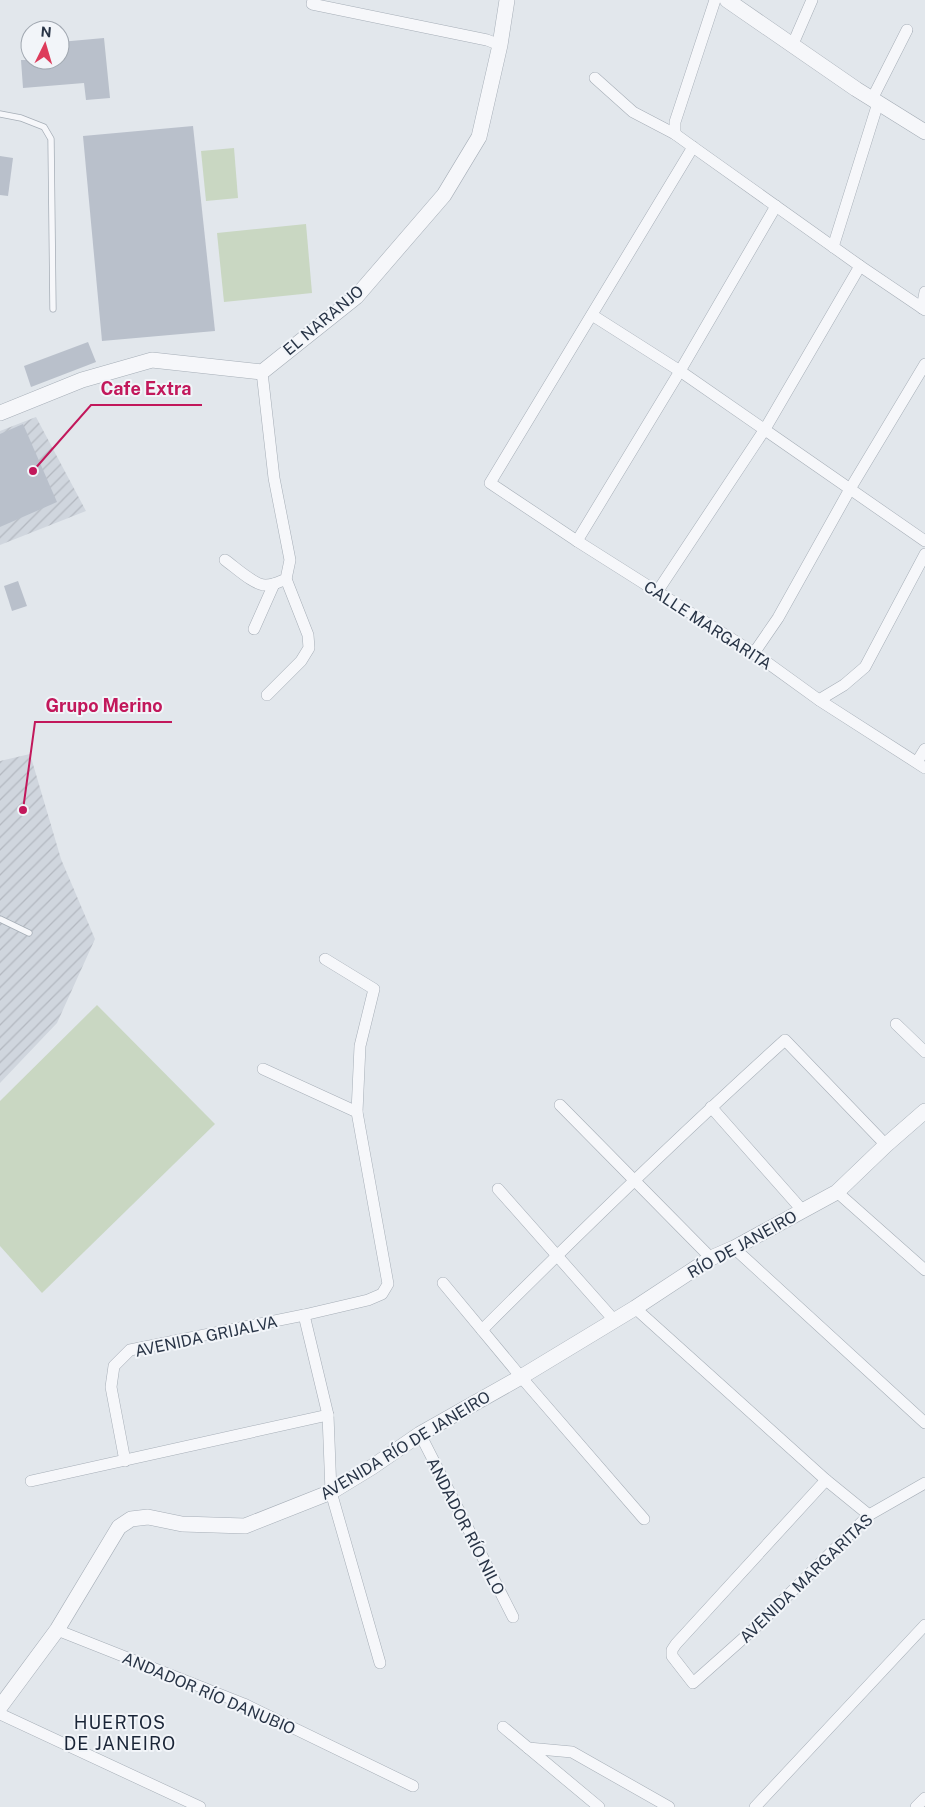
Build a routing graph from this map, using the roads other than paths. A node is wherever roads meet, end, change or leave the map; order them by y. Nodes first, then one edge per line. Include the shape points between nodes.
1 (313, 0) edge
2 (507, 0) edge
3 (715, 0) edge
4 (727, 0) edge
5 (812, 0) edge
6 (907, 30) dead end
7 (500, 45) junction
8 (792, 46) junction
9 (596, 78) dead end
10 (875, 101) junction
11 (0, 114) edge
12 (925, 132) edge
13 (675, 134) junction
14 (693, 146) junction
15 (776, 206) junction
16 (833, 247) junction
17 (860, 266) junction
18 (925, 292) edge
19 (52, 309) dead end
20 (923, 309) edge
21 (592, 315) junction
22 (925, 364) edge
23 (680, 371) junction
24 (262, 372) junction
25 (0, 413) edge
26 (764, 429) junction
27 (850, 488) junction
28 (578, 541) junction
29 (925, 541) edge
30 (925, 554) edge
31 (225, 560) dead end
32 (286, 578) junction
33 (274, 584) junction
34 (656, 592) junction
35 (254, 629) dead end
36 (754, 653) junction
37 (267, 695) dead end
38 (819, 700) junction
39 (925, 749) edge
40 (921, 765) edge
41 (0, 919) edge
42 (29, 933) dead end
43 (325, 959) dead end
44 (896, 1024) dead end
45 (925, 1052) edge
46 (262, 1069) dead end
47 (560, 1104) dead end
48 (711, 1107) junction
49 (357, 1112) junction
50 (924, 1114) edge
51 (886, 1145) junction
52 (635, 1181) junction
53 (498, 1189) dead end
54 (837, 1192) junction
55 (803, 1211) junction
56 (734, 1248) junction
57 (557, 1255) junction
58 (711, 1258) junction
59 (925, 1270) edge
60 (443, 1283) dead end
61 (635, 1308) junction
62 (304, 1315) junction
63 (614, 1320) junction
64 (482, 1330) junction
65 (521, 1376) junction
66 (328, 1416) junction
67 (925, 1423) edge
68 (420, 1434) junction
69 (125, 1461) junction
70 (826, 1480) junction
71 (31, 1481) dead end
72 (925, 1483) edge
73 (331, 1492) junction
74 (869, 1515) junction
75 (644, 1519) dead end
76 (513, 1617) dead end
77 (925, 1625) edge
78 (57, 1630) junction
79 (380, 1663) dead end
80 (0, 1707) edge
81 (0, 1714) edge
82 (502, 1727) dead end
83 (528, 1748) junction
84 (413, 1786) dead end
85 (925, 1798) edge
86 (761, 1805) edge
87 (200, 1807) edge
88 (599, 1807) edge
89 (669, 1807) edge
90 (916, 1807) edge

1 - 7 street via 312,4
2 - 7 street, EL NARANJO
3 - 13 street via 674,122
4 - 8 street
5 - 8 street
6 - 10 street
7 - 24 street, EL NARANJO via 479,137 444,195 356,297
8 - 10 street
9 - 13 street via 633,112
10 - 12 street
10 - 16 street
11 - 19 lane via 44,127 51,139
13 - 14 street
14 - 15 street
14 - 21 street
15 - 16 street
15 - 23 street
16 - 17 street
17 - 20 street
17 - 26 street
18 - 20 street
21 - 23 street
21 - 28 street, CALLE MARGARITA via 490,483
22 - 27 street
23 - 26 street
23 - 28 street
24 - 25 street via 152,360 82,380
24 - 32 street via 274,478 290,560
26 - 27 street
26 - 34 street
27 - 29 street
27 - 36 street via 778,618
28 - 34 street, CALLE MARGARITA
30 - 38 street via 865,667
31 - 33 street via 264,586
32 - 33 street
32 - 37 street via 308,635 309,648 301,661
33 - 35 street
34 - 36 street, CALLE MARGARITA
36 - 38 street, CALLE MARGARITA
38 - 40 street, CALLE MARGARITA
39 - 40 street
41 - 42 lane
43 - 49 street, AVENIDA GRIJALVA via 374,989 360,1046
44 - 45 street
46 - 49 street
47 - 52 street
48 - 51 street via 785,1040
48 - 52 street
48 - 55 street
49 - 62 street, AVENIDA GRIJALVA via 388,1284 382,1294 368,1300
50 - 51 street, RÍO DE JANEIRO
51 - 54 street, RÍO DE JANEIRO
52 - 57 street
52 - 58 street
53 - 57 street
54 - 55 street, RÍO DE JANEIRO
54 - 59 street
55 - 56 street, RÍO DE JANEIRO
56 - 58 street, RÍO DE JANEIRO
56 - 67 street
57 - 63 street
57 - 64 street
58 - 61 street, RÍO DE JANEIRO
60 - 64 street
61 - 63 street, RÍO DE JANEIRO
61 - 70 street
62 - 66 street
62 - 69 street, AVENIDA GRIJALVA via 130,1350 114,1366 111,1387
63 - 65 street, RÍO DE JANEIRO
64 - 65 street
65 - 68 street, AVENIDA RÍO DE JANEIRO
65 - 75 street
66 - 69 street
66 - 73 street
68 - 73 street, AVENIDA RÍO DE JANEIRO
68 - 76 street, ANDADOR RÍO NILO
69 - 71 street
70 - 74 street
70 - 74 street, AVENIDA MARGARITAS via 672,1650 672,1656 693,1683 756,1628
72 - 74 street, AVENIDA MARGARITAS
73 - 78 street, AVENIDA RÍO DE JANEIRO via 245,1526 182,1524 148,1517 131,1520 119,1527
73 - 79 street
77 - 86 street
78 - 80 street, AVENIDA RÍO DE JANEIRO
78 - 84 street, ANDADOR RÍO DANUBIO via 244,1704
81 - 87 street
82 - 83 street
83 - 88 street
83 - 89 street via 572,1752
85 - 90 street

